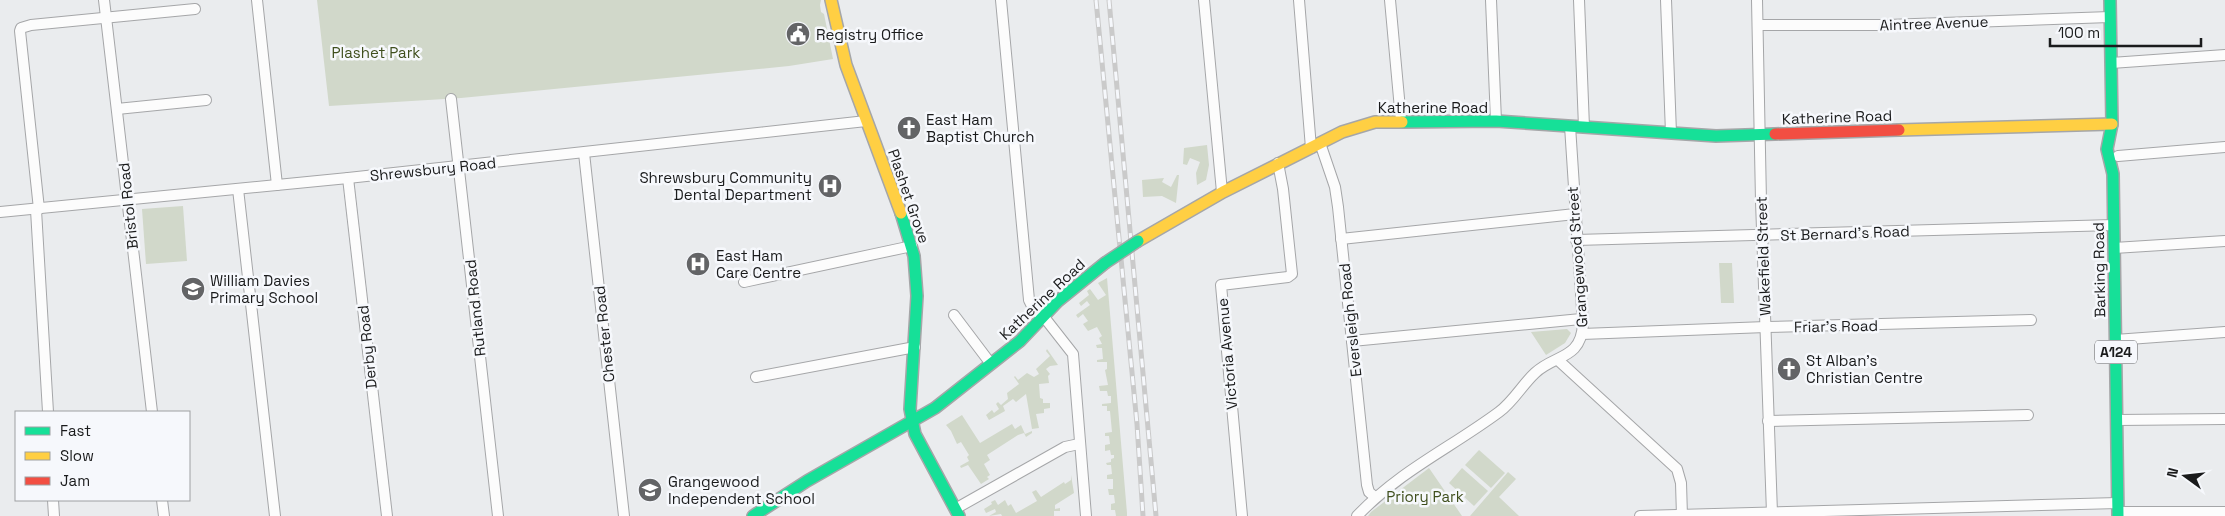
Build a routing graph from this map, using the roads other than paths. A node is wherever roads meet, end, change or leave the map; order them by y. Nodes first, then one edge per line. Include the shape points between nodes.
1 (104, 0) edge
2 (257, 0) edge
3 (831, 0) edge
4 (1001, 0) edge
5 (1204, 0) edge
6 (1298, 0) edge
7 (1390, 0) edge
8 (1491, 0) edge
9 (1579, 0) edge
10 (1666, 0) edge
11 (1758, 0) edge
12 (2110, 0) edge
13 (195, 9) dead end
14 (2110, 17) junction
15 (106, 18) junction
16 (1758, 25) junction
17 (2225, 55) edge
18 (2111, 63) junction
19 (451, 99) dead end
20 (206, 100) dead end
21 (117, 109) junction
22 (1401, 120) junction
23 (866, 121) junction
24 (1496, 122) junction
25 (2112, 124) junction
26 (1570, 126) junction
27 (1584, 127) junction
28 (1671, 133) junction
29 (1759, 135) junction
30 (1315, 146) junction
31 (2225, 147) edge
32 (584, 153) junction
33 (2118, 156) junction
34 (1278, 163) junction
35 (459, 166) junction
36 (2113, 174) junction
37 (348, 178) junction
38 (277, 185) junction
39 (238, 189) junction
40 (1222, 192) junction
41 (127, 201) junction
42 (38, 209) junction
43 (0, 212) edge
44 (1575, 214) junction
45 (2114, 225) junction
46 (1763, 235) junction
47 (1341, 239) junction
48 (1576, 240) junction
49 (2225, 242) edge
50 (912, 246) junction
51 (2114, 248) junction
52 (744, 282) dead end
53 (954, 315) dead end
54 (1043, 318) junction
55 (1581, 319) junction
56 (2031, 320) dead end
57 (1766, 327) junction
58 (2225, 332) edge
59 (1582, 334) junction
60 (2115, 340) junction
61 (1352, 341) junction
62 (915, 347) junction
63 (1558, 360) junction
64 (991, 364) junction
65 (756, 377) dead end
66 (48, 411) edge
67 (152, 411) edge
68 (2028, 415) dead end
69 (2117, 420) junction
70 (2225, 420) edge
71 (1768, 421) junction
72 (912, 422) junction
73 (1079, 444) junction
74 (1375, 497) junction
75 (53, 501) edge
76 (162, 501) edge
77 (2118, 510) edge
78 (957, 512) edge
79 (2225, 512) edge
80 (1772, 513) junction
81 (1818, 514) edge
82 (54, 516) edge
83 (164, 516) edge
84 (275, 516) edge
85 (386, 516) edge
86 (498, 516) edge
87 (624, 516) edge
88 (753, 516) edge
89 (1086, 516) edge
90 (1242, 516) edge
91 (1357, 516) edge
92 (1640, 516) edge
93 (1682, 516) edge

1 - 15 street, Bristol Road
2 - 38 street
3 - 23 main road, Plashet Grove via 846,65
4 - 54 street via 1029,300
5 - 40 street
6 - 30 street, Eversleigh Road
7 - 22 street
8 - 24 street
9 - 27 street
10 - 28 street
11 - 16 street, Wakefield Street
12 - 14 main road, Barking Road / A124
13 - 15 street
14 - 16 street, Aintree Avenue via 1887,25
14 - 18 main road, Barking Road / A124
15 - 21 street, Bristol Road
15 - 42 street via 31,25 20,32
16 - 29 street, Wakefield Street
17 - 18 street
18 - 25 main road, Barking Road / A124
19 - 35 street, Rutland Road
20 - 21 street
21 - 41 street, Bristol Road
22 - 24 main road, Katherine Road
22 - 30 main road, Katherine Road via 1359,124
23 - 32 street, Shrewsbury Road
23 - 50 main road, Plashet Grove via 896,195
24 - 26 main road, Katherine Road
25 - 29 main road, Katherine Road
25 - 33 main road, Barking Road / A124 via 2117,135
25 - 36 main road, Barking Road / A124 via 2108,135 2108,162
26 - 27 main road, Katherine Road
26 - 44 street, Grangewood Street
27 - 28 main road, Katherine Road
28 - 29 main road, Katherine Road
29 - 46 street, Wakefield Street
30 - 34 main road, Katherine Road
30 - 47 street, Eversleigh Road via 1335,186
31 - 33 street
32 - 35 street, Shrewsbury Road
32 - 87 street, Chester Road
33 - 36 main road, Barking Road / A124
34 - 40 main road, Katherine Road
34 - 90 street, Victoria Avenue via 1292,274 1221,285
35 - 37 street, Shrewsbury Road
35 - 86 street, Rutland Road
36 - 45 main road, Barking Road / A124
37 - 38 street, Shrewsbury Road
37 - 85 street, Derby Road
38 - 39 street, Shrewsbury Road
39 - 41 street, Shrewsbury Road
39 - 84 street
40 - 54 main road, Katherine Road, bridge via 1105,263 1060,299
41 - 42 street, Shrewsbury Road
41 - 67 street, Bristol Road
42 - 43 street, Shrewsbury Road
42 - 66 street
44 - 47 street
44 - 48 street, Grangewood Street
45 - 46 street, St Bernard's Road
45 - 51 main road, Barking Road / A124
46 - 48 street, St Bernard's Road
46 - 57 street, Wakefield Street
47 - 61 street, Eversleigh Road
48 - 55 street, Grangewood Street
49 - 51 street
50 - 52 street
50 - 62 main road, Plashet Grove via 917,280
51 - 60 main road, Barking Road / A124
53 - 64 street
54 - 64 main road, Katherine Road
54 - 73 street via 1073,354
55 - 59 street, Grangewood Street
55 - 61 street
56 - 57 street, Friar's Road
57 - 59 street, Friar's Road
57 - 71 street, Wakefield Street
58 - 60 street
59 - 63 street, Grangewood Street via 1570,353
60 - 69 main road, Barking Road / A124
61 - 74 street, Eversleigh Road via 1367,485
62 - 65 street
62 - 72 main road, Plashet Grove via 910,401
63 - 74 street, Grangewood Street via 1537,371 1501,411 1416,465
63 - 93 street via 1677,469
64 - 72 main road, Katherine Road
68 - 71 street
69 - 70 street
69 - 77 main road, Barking Road / A124
71 - 80 street, Wakefield Street
72 - 78 main road, Plashet Grove via 918,441
72 - 88 main road, Katherine Road via 830,467
73 - 78 street via 1065,447
73 - 89 street
74 - 91 street, Grangewood Street
75 - 82 street
76 - 83 street
77 - 79 street
77 - 81 street
80 - 81 street
80 - 93 street
92 - 93 street

